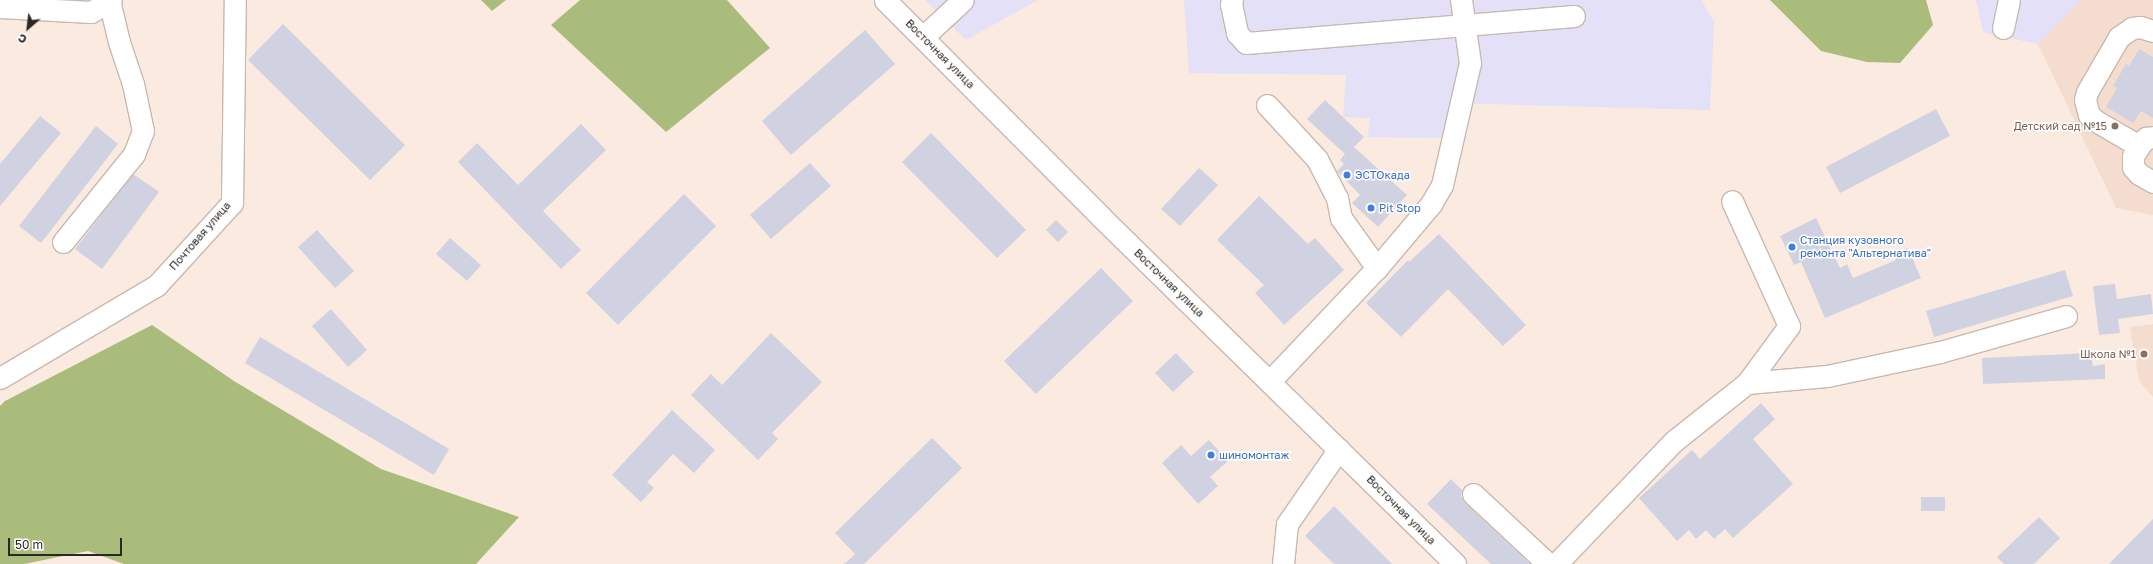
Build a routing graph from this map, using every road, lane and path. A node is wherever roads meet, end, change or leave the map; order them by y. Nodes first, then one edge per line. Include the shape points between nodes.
1 (110, 0) edge
2 (235, 0) edge
3 (885, 0) edge
4 (963, 0) edge
5 (1232, 0) edge
6 (1461, 0) edge
7 (2009, 0) edge
8 (0, 7) edge
9 (1574, 16) dead end
10 (1464, 25) junction
11 (2003, 28) dead end
12 (2153, 31) edge
13 (924, 37) junction
14 (1267, 105) dead end
15 (2146, 141) edge
16 (2153, 182) edge
17 (1732, 201) dead end
18 (63, 242) dead end
19 (1377, 268) junction
20 (2066, 316) dead end
21 (0, 378) edge
22 (1270, 381) junction
23 (1747, 383) junction
24 (1339, 449) junction
25 (1474, 494) dead end
26 (1283, 564) edge
27 (1455, 564) edge
28 (1548, 564) edge
29 (1556, 564) edge

1 - 8 street via 91,12
1 - 18 street via 143,131 134,154
2 - 21 street, Почтовая улица via 232,203 157,285
3 - 13 street, Восточная улица
4 - 13 street
5 - 10 street via 1237,33 1246,43
6 - 10 street
7 - 11 street
9 - 10 street
10 - 19 street via 1470,63 1442,186 1431,204
12 - 15 street via 2140,27 2132,28 2119,37 2087,92 2085,100 2089,115 2096,121
13 - 22 street, Восточная улица via 1101,217
14 - 19 street via 1317,159 1337,198 1341,218
15 - 16 street via 2133,156 2133,167
17 - 23 street via 1789,326
19 - 22 street
20 - 23 street via 1940,352 1827,376
22 - 24 street, Восточная улица
23 - 29 street via 1674,441
24 - 26 street via 1287,524
24 - 27 street, Восточная улица
25 - 28 street

